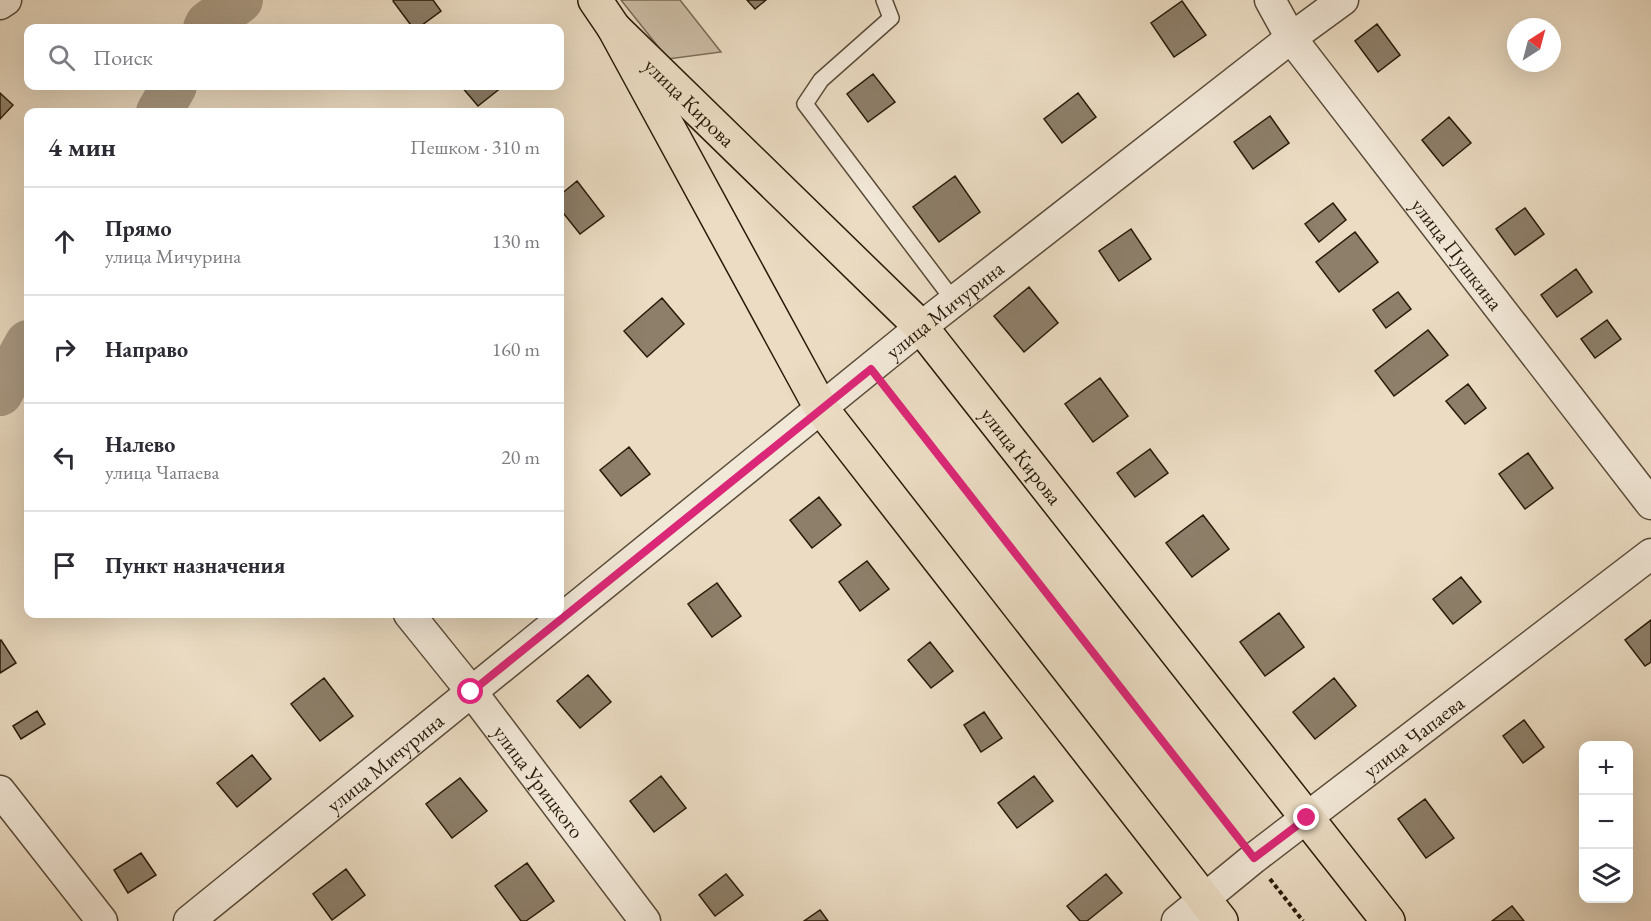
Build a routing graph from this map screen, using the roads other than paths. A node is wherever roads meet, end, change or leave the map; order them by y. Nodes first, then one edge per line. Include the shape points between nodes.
1 (6, 0) edge
2 (595, 0) edge
3 (885, 0) edge
4 (1270, 0) edge
5 (1343, 0) edge
6 (0, 4) edge
7 (614, 28) junction
8 (1291, 38) junction
9 (954, 301) junction
10 (921, 327) junction
11 (821, 408) junction
12 (1651, 504) edge
13 (1651, 554) edge
14 (564, 617) edge
15 (412, 618) edge
16 (562, 618) edge
17 (471, 692) junction
18 (0, 791) edge
19 (1307, 818) junction
20 (1212, 910) edge
21 (102, 921) edge
22 (189, 921) edge
23 (645, 921) edge
24 (1177, 921) edge
25 (1388, 921) edge

1 - 6 street
2 - 7 main road, улица Кирова
3 - 9 lane via 891,18 821,80 805,104
4 - 8 street, улица Пушкина
5 - 8 street, улица Мичурина
7 - 10 main road, улица Кирова
7 - 11 main road, улица Кирова
8 - 9 street, улица Мичурина
8 - 12 street, улица Пушкина
9 - 10 street, улица Мичурина
10 - 11 street, улица Мичурина
10 - 19 main road, улица Кирова
11 - 14 street, улица Мичурина
11 - 20 main road, улица Кирова
13 - 19 street, улица Чапаева
15 - 17 street, улица Урицкого
16 - 17 street, улица Мичурина
17 - 22 street, улица Мичурина
17 - 23 street, улица Урицкого
18 - 21 street
19 - 20 street, улица Чапаева via 1254,858
19 - 25 main road, улица Кирова
20 - 24 street, улица Чапаева

